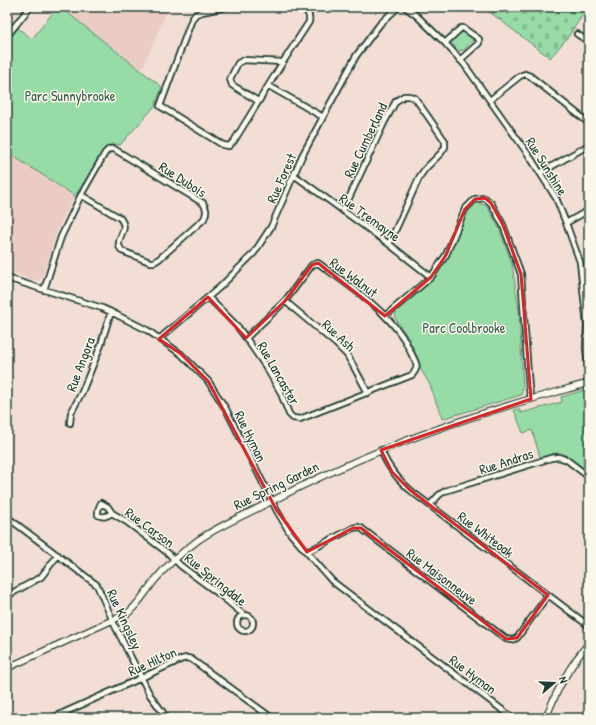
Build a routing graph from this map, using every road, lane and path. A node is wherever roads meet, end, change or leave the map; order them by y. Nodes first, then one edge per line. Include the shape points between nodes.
1 (30, 7) edge
2 (226, 7) edge
3 (301, 7) edge
4 (398, 7) edge
5 (405, 7) edge
6 (578, 34) dead end
7 (7, 36) edge
8 (589, 42) edge
9 (445, 43) junction
10 (460, 60) junction
11 (283, 62) junction
12 (268, 86) junction
13 (490, 100) junction
14 (258, 101) junction
15 (323, 117) junction
16 (589, 123) edge
17 (589, 145) edge
18 (540, 173) junction
19 (294, 175) junction
20 (81, 195) junction
21 (589, 210) edge
22 (343, 211) junction
23 (566, 223) junction
24 (389, 244) junction
25 (431, 277) junction
26 (7, 278) edge
27 (44, 290) junction
28 (208, 297) junction
29 (284, 302) junction
30 (111, 312) junction
31 (386, 316) junction
32 (588, 325) edge
33 (159, 338) junction
34 (246, 338) junction
35 (412, 375) joint
36 (589, 375) edge
37 (589, 383) edge
38 (368, 393) junction
39 (530, 399) junction
40 (70, 423) dead end
41 (381, 450) junction
42 (589, 477) edge
43 (271, 501) junction
44 (430, 506) junction
45 (112, 513) dead end
46 (7, 517) edge
47 (307, 552) junction
48 (58, 555) junction
49 (175, 559) junction
50 (548, 595) junction
51 (7, 596) edge
52 (244, 615) dead end
53 (112, 620) junction
54 (589, 626) edge
55 (589, 643) edge
56 (7, 668) edge
57 (141, 678) junction
58 (52, 718) edge
59 (166, 718) edge
60 (272, 718) edge
61 (514, 718) edge
62 (546, 718) edge

1 - 7 street
2 - 14 street via 196,14 192,20 160,106 228,146 234,141
3 - 11 street via 310,15 309,22
4 - 15 street, Rue Forest via 380,24 356,56
5 - 9 street, Rue Sunshine
6 - 8 street
9 - 10 street, Rue Sunshine
9 - 10 street via 460,28 479,39 479,43
10 - 13 street, Rue Sunshine
11 - 12 street
11 - 14 street via 244,60 238,63 230,79 232,85
12 - 14 street
12 - 15 street
13 - 16 street via 525,74
13 - 18 street, Rue Sunshine
15 - 19 street, Rue Forest
17 - 18 street
18 - 23 street, Rue Sunshine via 556,198
19 - 22 street, Rue Tremayne
19 - 28 street, Rue Forest via 271,227 254,253
20 - 20 street, Rue Dubois via 105,153 109,149 114,149 203,203 207,213 204,219 159,259 150,262 122,251 119,241 124,223 120,218
20 - 27 street, Rue Dubois via 61,237
21 - 23 street
22 - 24 street, Rue Tremayne
22 - 24 street, Rue Cumberland via 396,101 404,96 415,98 445,141 445,147 420,176
23 - 32 street, Rue Sunshine via 580,262
24 - 25 street, Rue Tremayne
25 - 31 street
25 - 39 street via 446,255 464,208 475,199 485,198 491,203 503,225 521,274
26 - 27 street, Rue Hyman
27 - 30 street, Rue Hyman
28 - 33 street, Rue Forest
28 - 34 street, Rue Lancaster
29 - 31 street, Rue Walnut via 312,265 318,263
29 - 34 street, Rue Walnut
29 - 38 street, Rue Ash via 347,355
30 - 33 street, Rue Hyman
30 - 40 street, Rue Angora via 101,345
31 - 35 street, Rue Walnut via 404,340 417,365
32 - 36 street, Rue Sunshine via 586,348
33 - 43 street, Rue Hyman via 181,354 208,381 226,409
34 - 38 street, Rue Lancaster via 266,367 293,418 300,419
35 - 38 street, Rue Lancaster
37 - 39 street, Rue Spring Garden
39 - 41 street, Rue Spring Garden via 441,427
41 - 43 street, Rue Spring Garden
41 - 44 street, Rue Whiteoak via 399,480
42 - 44 street, Rue Andras via 567,460 551,458 445,492
43 - 47 street, Rue Hyman via 290,533
43 - 49 street, Rue Spring Garden via 208,534
44 - 50 street, Rue Whiteoak
45 - 49 street, Rue Carson
46 - 48 street, Rue Kingsley
47 - 50 street, Rue Maisonneuve via 353,528 360,528 506,639 517,638
47 - 61 street, Rue Hyman via 332,581
48 - 51 street via 41,576
48 - 53 street, Rue Kingsley via 97,585
49 - 52 street, Rue Springdale
49 - 53 street, Rue Spring Garden via 132,610
50 - 54 street, Rue Whiteoak
53 - 56 street, Rue Spring Garden
53 - 57 street, Rue Kingsley
55 - 62 street via 564,678
57 - 58 street, Rue Hilton
57 - 59 street, Rue Kingsley
57 - 60 street, Rue Hilton via 182,659 191,659

